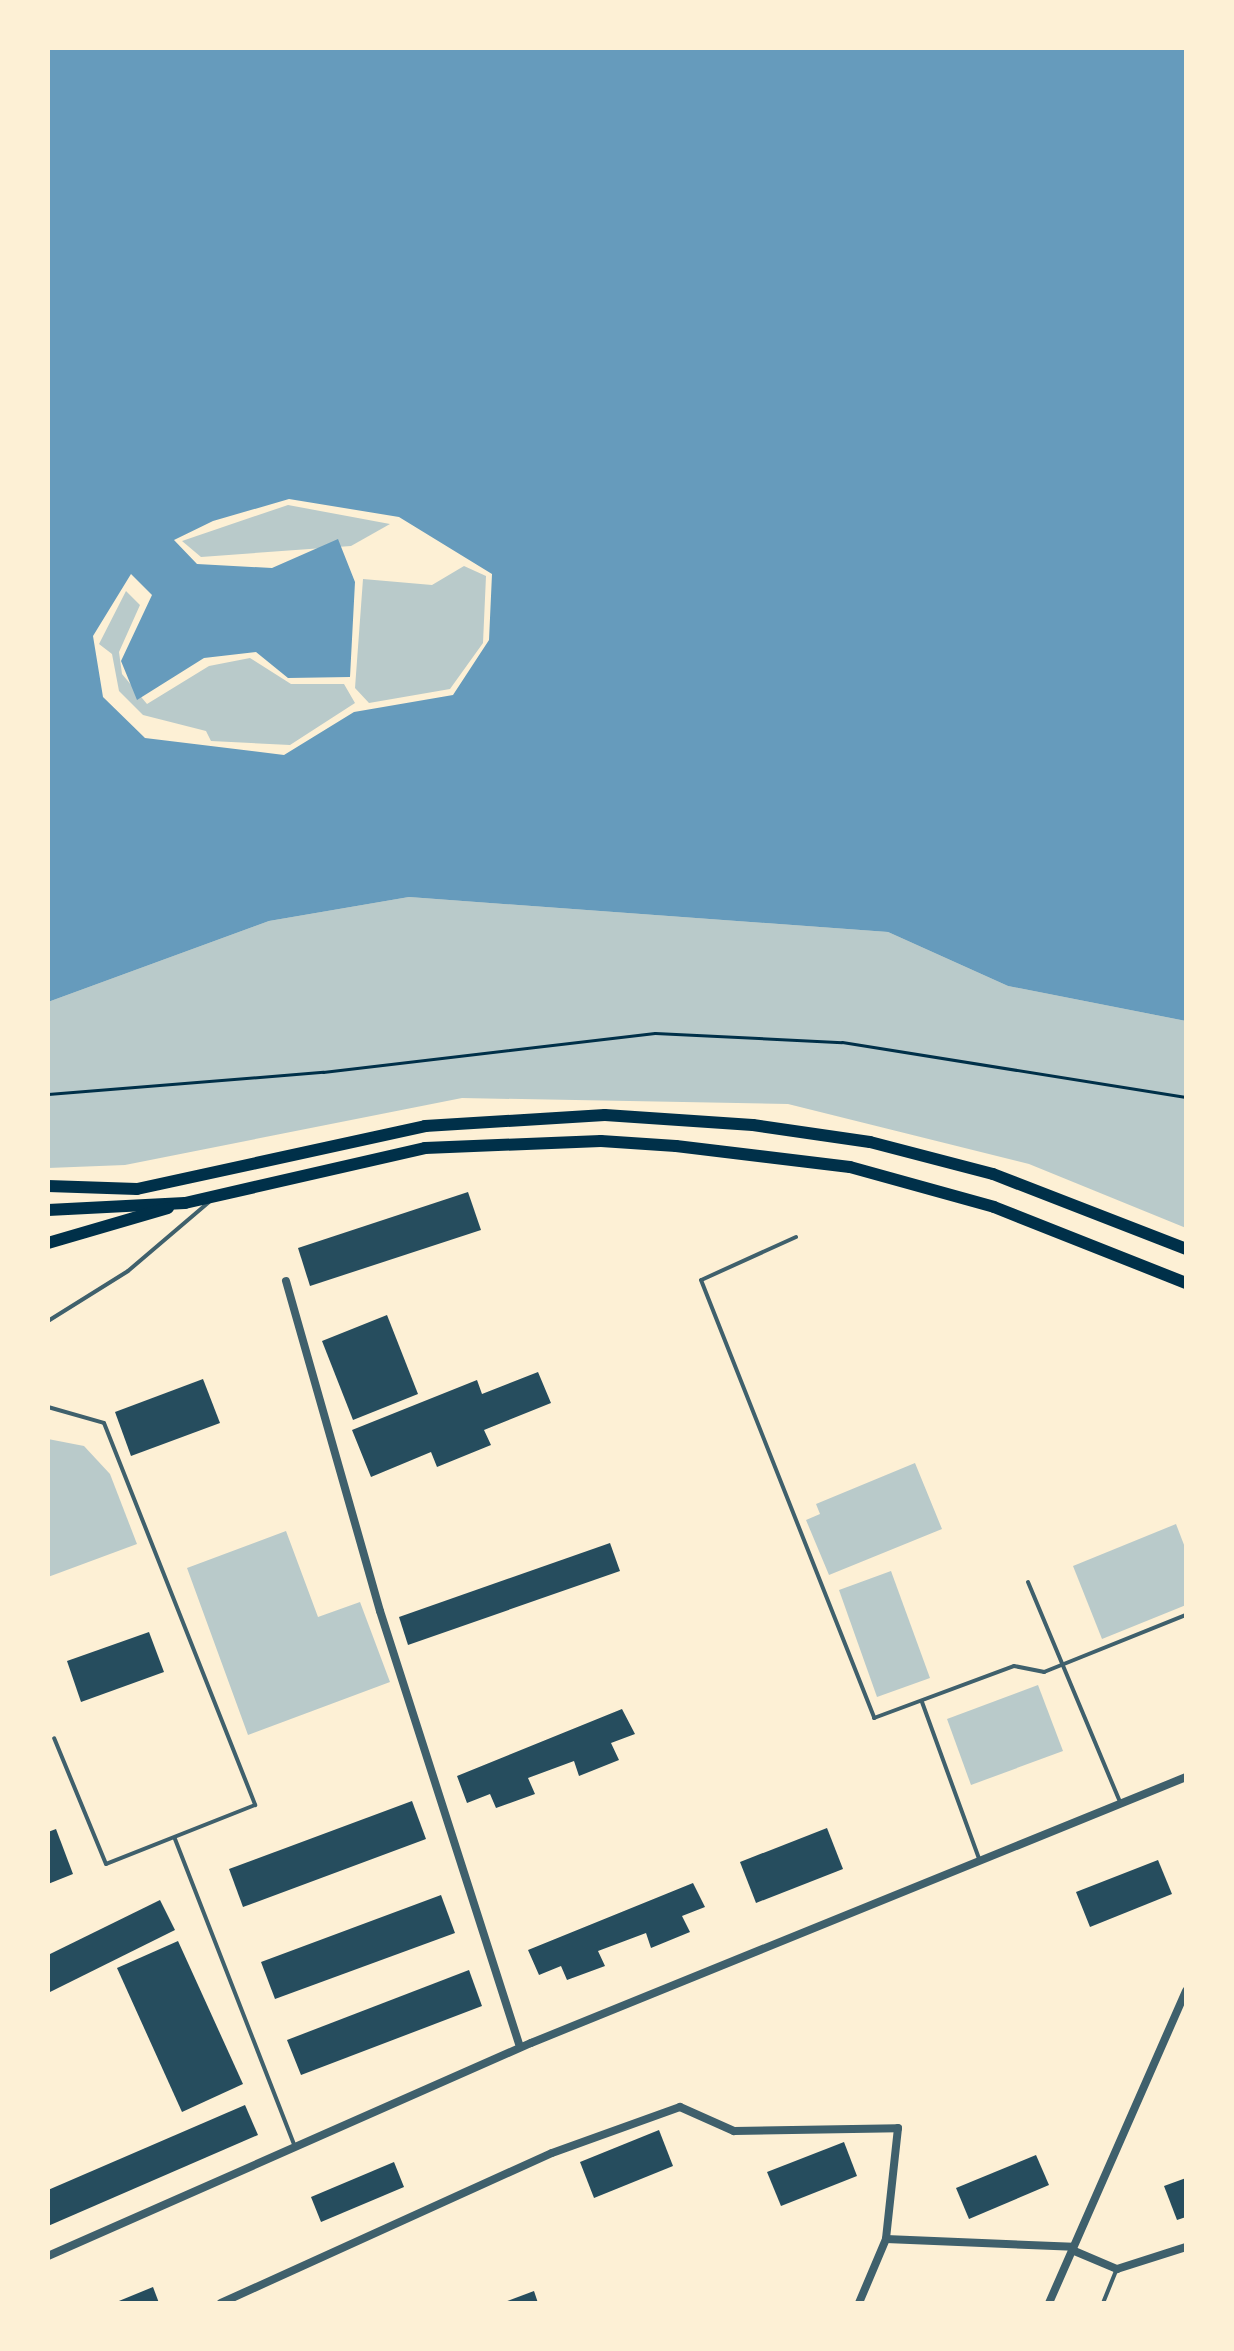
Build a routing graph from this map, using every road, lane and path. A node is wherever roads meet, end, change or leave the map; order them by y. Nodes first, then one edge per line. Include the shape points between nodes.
1 (48, 1094) edge
2 (1186, 1097) edge
3 (48, 1186) edge
4 (213, 1197) junction
5 (185, 1203) junction
6 (48, 1210) edge
7 (796, 1237) dead end
8 (48, 1243) edge
9 (1186, 1249) edge
10 (286, 1281) dead end
11 (1186, 1283) edge
12 (48, 1321) edge
13 (48, 1407) edge
14 (1028, 1582) dead end
15 (1186, 1615) edge
16 (1062, 1665) junction
17 (922, 1702) junction
18 (54, 1738) dead end
19 (1186, 1777) edge
20 (1120, 1803) junction
21 (175, 1839) junction
22 (980, 1861) junction
23 (1186, 1991) edge
24 (520, 2047) junction
25 (295, 2147) junction
26 (886, 2239) junction
27 (1186, 2247) edge
28 (1072, 2249) junction
29 (48, 2256) edge
30 (1117, 2269) junction
31 (221, 2303) edge
32 (859, 2303) edge
33 (1049, 2303) edge
34 (1103, 2303) edge

1 - 2 path via 323,1072 655,1033 842,1042
3 - 9 main road via 137,1189 425,1126 605,1115 753,1125 870,1142 993,1174
4 - 5 main road
4 - 11 main road via 425,1148 601,1141 676,1146 850,1167 994,1207
4 - 12 lane via 128,1271
5 - 6 main road
5 - 8 main road
7 - 17 lane via 701,1280 874,1718
10 - 24 street via 380,1611
13 - 21 lane via 104,1423 255,1805
14 - 16 lane
15 - 16 lane
16 - 17 lane via 1044,1672 1014,1666
16 - 20 lane
17 - 22 lane
18 - 21 lane via 106,1864
19 - 20 street
20 - 22 street
21 - 25 lane
22 - 24 street
23 - 28 street
24 - 25 street
25 - 29 street
26 - 28 street
26 - 31 street via 898,2128 734,2131 680,2107 552,2153
26 - 32 street
27 - 30 street
28 - 30 street
28 - 33 street
30 - 34 lane

